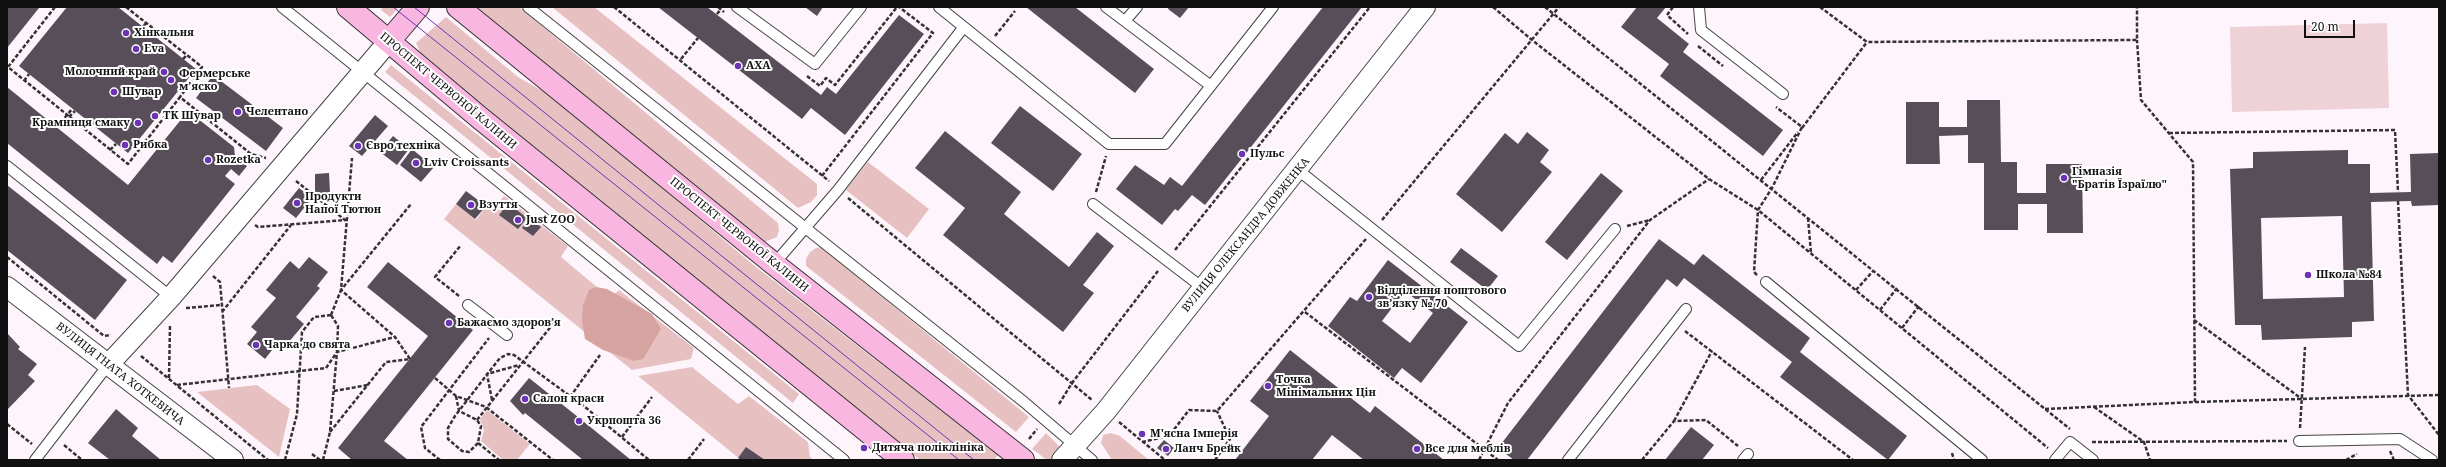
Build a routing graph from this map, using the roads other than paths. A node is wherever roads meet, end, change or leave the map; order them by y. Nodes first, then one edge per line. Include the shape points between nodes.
1 (282, 7) edge
2 (348, 7) edge
3 (418, 7) edge
4 (458, 7) edge
5 (528, 7) edge
6 (737, 7) edge
7 (861, 7) edge
8 (939, 7) edge
9 (1106, 7) edge
10 (1137, 7) edge
11 (1273, 7) edge
12 (1425, 7) edge
13 (1699, 7) edge
14 (1125, 22) junction
15 (963, 28) junction
16 (389, 41) junction
17 (363, 71) junction
18 (1211, 86) junction
19 (1783, 94) dead end
20 (7, 166) edge
21 (1298, 170) junction
22 (1093, 204) road end
23 (805, 229) junction
24 (1615, 229) road end
25 (774, 264) junction
26 (1766, 282) road end
27 (7, 287) edge
28 (1203, 288) junction
29 (170, 303) junction
30 (468, 305) road end
31 (1686, 309) dead end
32 (507, 334) dead end
33 (108, 365) junction
34 (2299, 441) road end
35 (1024, 452) edge
36 (1069, 453) edge
37 (2056, 458) edge
38 (35, 460) edge
39 (233, 460) edge
40 (844, 460) edge
41 (903, 460) edge
42 (1092, 460) edge
43 (1568, 460) edge
44 (1982, 460) edge
45 (2093, 460) edge
46 (2432, 460) edge

1 - 17 lane
2 - 16 main road, ПРОСПЕКТ ЧЕРВОНОЇ КАЛИНИ
3 - 16 main road
4 - 25 main road, ПРОСПЕКТ ЧЕРВОНОЇ КАЛИНИ
5 - 23 lane
6 - 7 lane via 814,64
8 - 15 lane
9 - 14 lane
10 - 14 lane
11 - 18 lane
12 - 21 street, ВУЛИЦЯ ОЛЕКСАНДРА ДОВЖЕНКА
13 - 19 lane via 1701,30
14 - 18 lane
15 - 18 lane via 1109,144 1165,144
15 - 23 lane
16 - 17 street
16 - 41 main road, ПРОСПЕКТ ЧЕРВОНОЇ КАЛИНИ via 486,123
17 - 29 street via 241,213
17 - 40 lane
20 - 29 lane
21 - 24 lane via 1519,346
21 - 28 street, ВУЛИЦЯ ОЛЕКСАНДРА ДОВЖЕНКА
22 - 28 lane
23 - 25 lane
23 - 36 lane via 1024,402
25 - 35 main road, ПРОСПЕКТ ЧЕРВОНОЇ КАЛИНИ
26 - 44 lane
27 - 33 street, ВУЛИЦЯ ГНАТА ХОТКЕВИЧА
28 - 36 street, ВУЛИЦЯ ОЛЕКСАНДРА ДОВЖЕНКА via 1106,411
29 - 33 street
30 - 32 lane
31 - 43 lane
33 - 38 lane
33 - 39 street, ВУЛИЦЯ ГНАТА ХОТКЕВИЧА
34 - 46 lane via 2400,439
36 - 42 lane
37 - 45 lane via 2070,442

